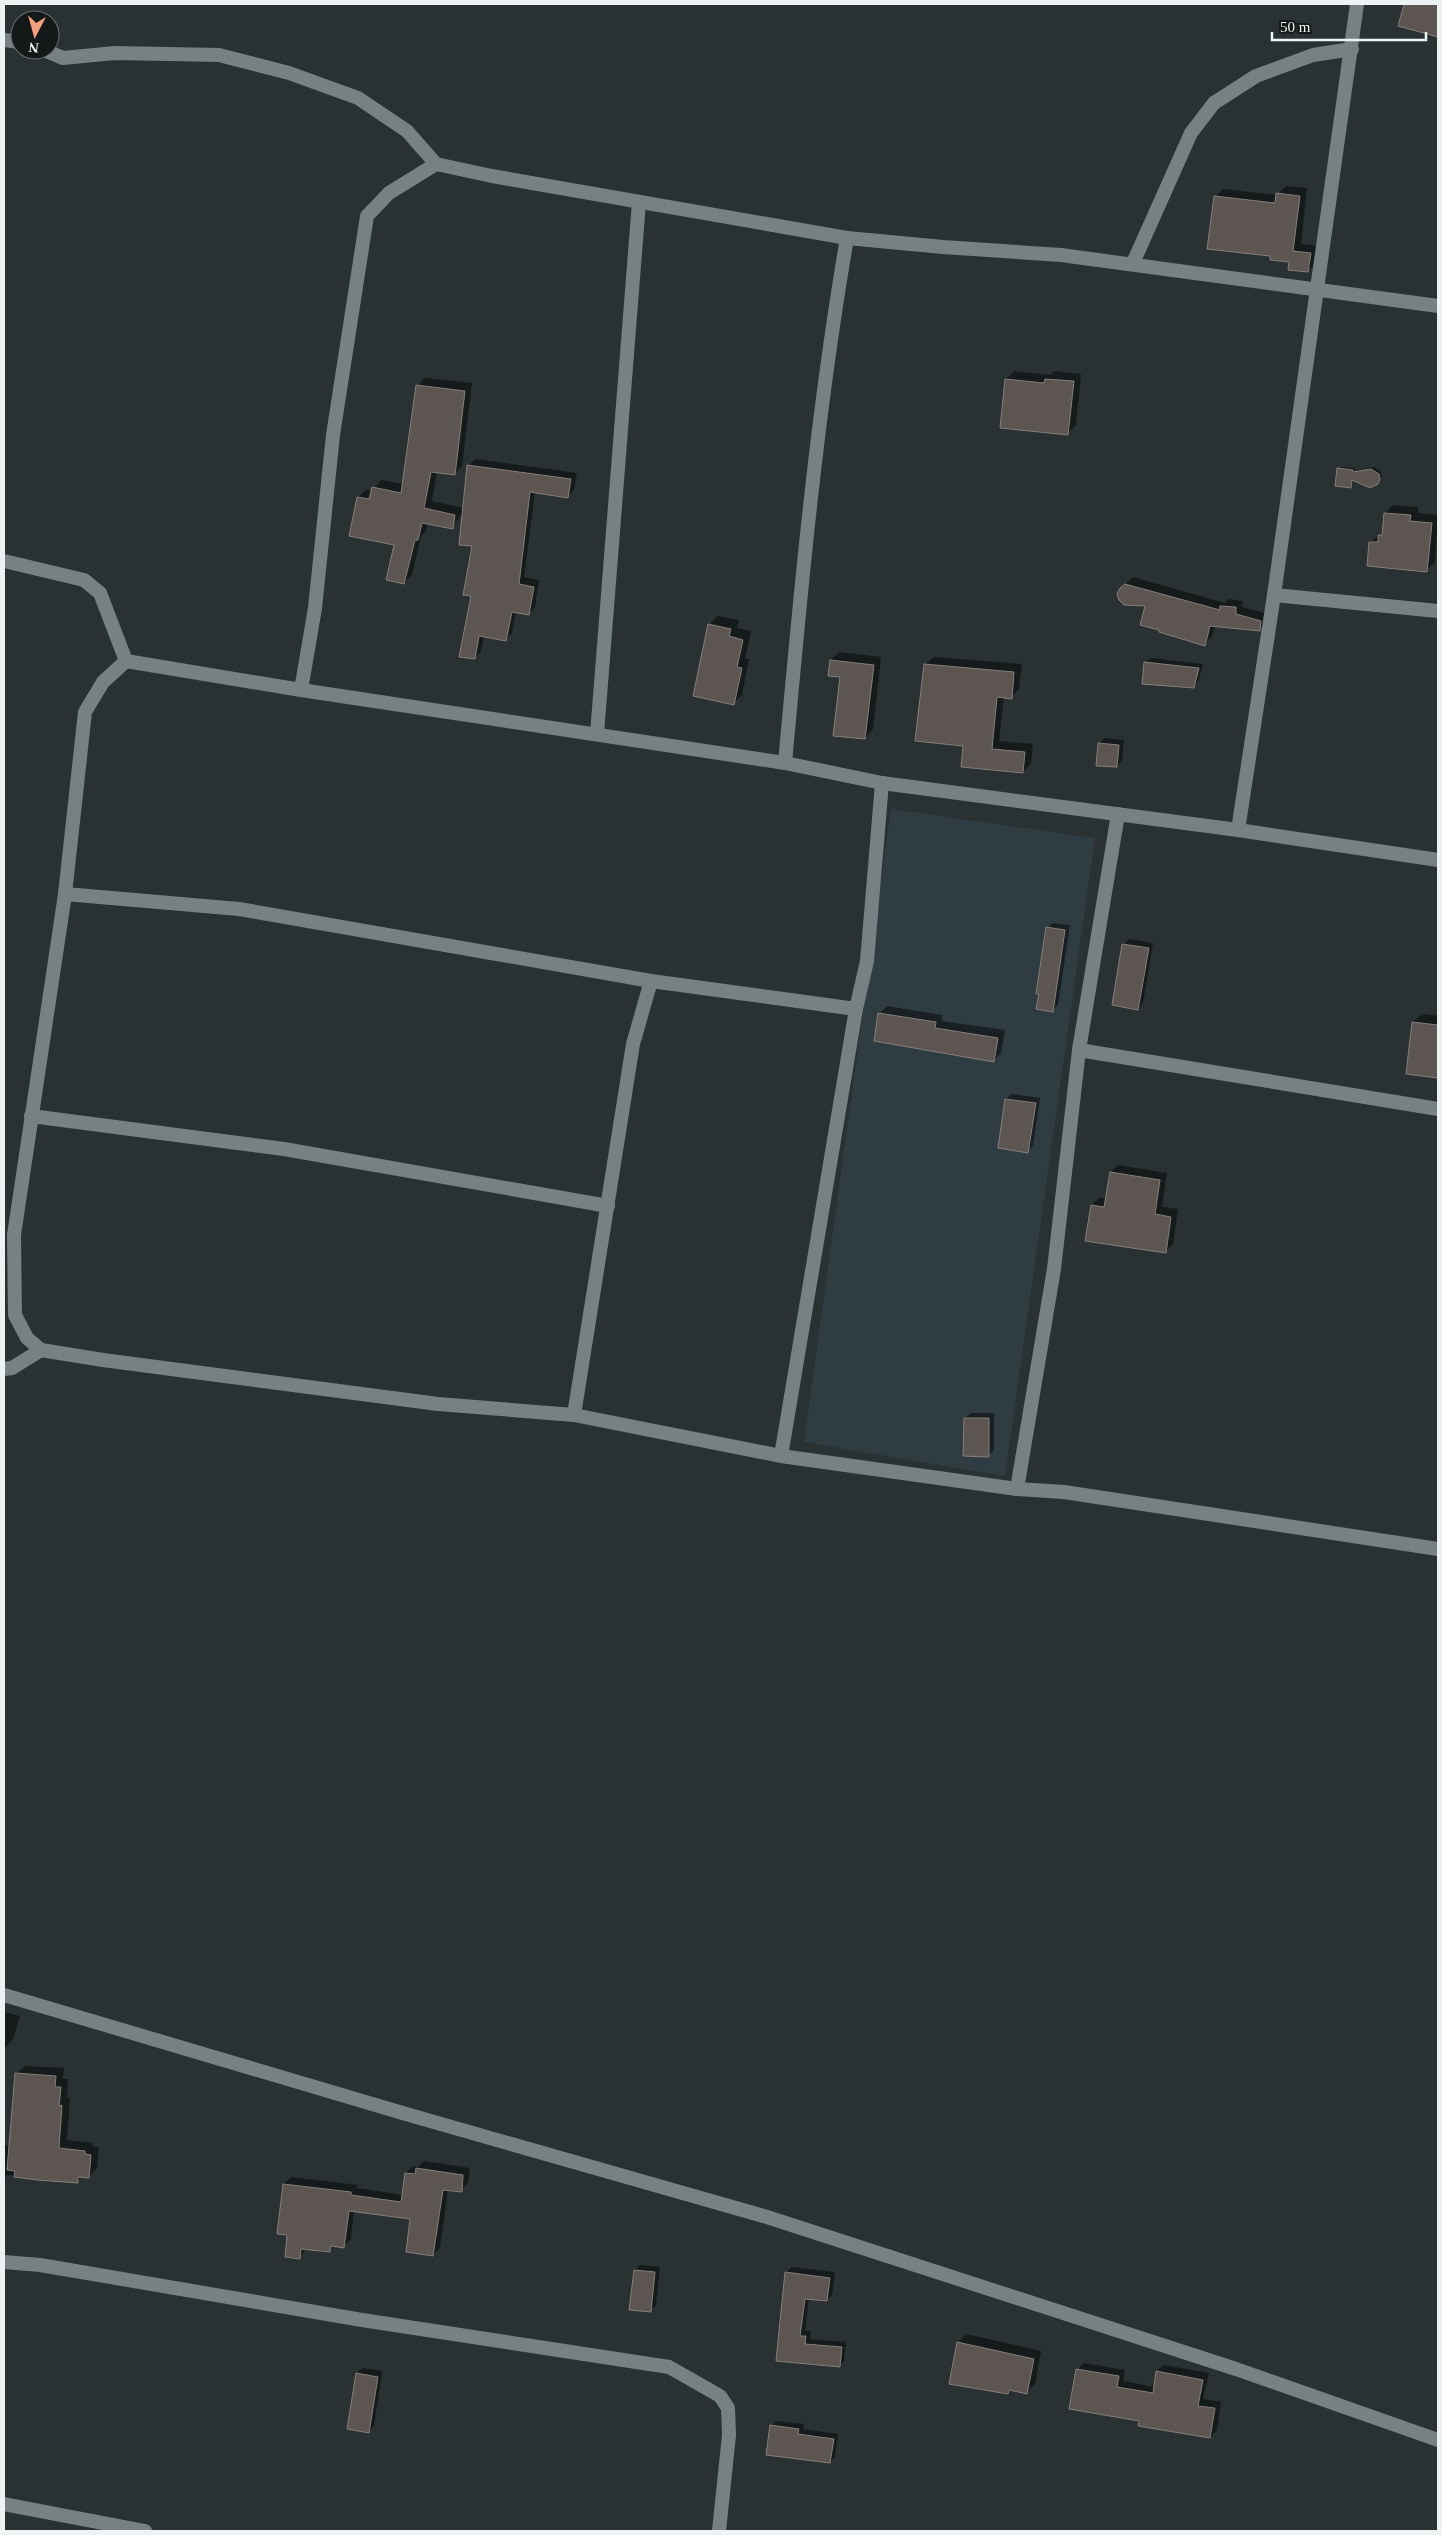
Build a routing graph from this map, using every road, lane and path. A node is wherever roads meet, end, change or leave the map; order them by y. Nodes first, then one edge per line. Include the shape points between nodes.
1 (1356, 4) edge
2 (1352, 50) junction
3 (60, 57) edge
4 (436, 164) junction
5 (640, 202) junction
6 (847, 238) junction
7 (1133, 263) junction
8 (1317, 291) junction
9 (1438, 306) edge
10 (4, 561) edge
11 (1274, 595) junction
12 (1438, 611) edge
13 (126, 661) junction
14 (301, 690) junction
15 (597, 734) junction
16 (785, 763) junction
17 (882, 782) junction
18 (1118, 814) junction
19 (1238, 830) junction
20 (1438, 860) edge
21 (65, 894) junction
22 (651, 981) junction
23 (856, 1009) junction
24 (1079, 1050) junction
25 (1438, 1109) edge
26 (31, 1116) junction
27 (608, 1206) junction
28 (41, 1350) junction
29 (4, 1369) edge
30 (574, 1415) junction
31 (781, 1456) junction
32 (1017, 1489) junction
33 (1438, 1549) edge
34 (4, 1994) edge
35 (4, 2262) edge
36 (1438, 2440) edge
37 (4, 2504) edge
38 (145, 2531) edge
39 (719, 2531) edge

1 - 2 street
2 - 7 street via 1313,55 1256,76 1214,103 1191,133
2 - 8 street
3 - 4 street via 115,53 219,55 289,73 358,98 407,131
4 - 5 street
4 - 14 street via 389,193 367,216 333,435 315,608
5 - 6 street
5 - 15 street
6 - 7 street
6 - 16 street via 809,513
7 - 8 street
8 - 9 street
8 - 11 street
10 - 13 street via 84,580 100,593
11 - 12 street
11 - 19 street
13 - 14 street
13 - 21 street via 103,682 86,712
14 - 15 street
15 - 16 street
16 - 17 street
17 - 18 street
17 - 23 street via 867,961
18 - 19 street
18 - 24 street
19 - 20 street
21 - 22 street via 239,909
21 - 26 street
22 - 23 street
22 - 27 street via 633,1044
23 - 31 street
24 - 25 street
24 - 32 street via 1054,1269
26 - 27 street via 284,1149
26 - 28 street via 14,1235 15,1315 27,1338
27 - 30 street
28 - 29 street via 12,1368
28 - 30 street via 438,1404
30 - 31 street
31 - 32 street
32 - 33 street via 1064,1492
34 - 36 street via 767,2217 1227,2366
35 - 39 street via 40,2265 362,2320 669,2367 720,2396 728,2408 729,2436
37 - 38 street

